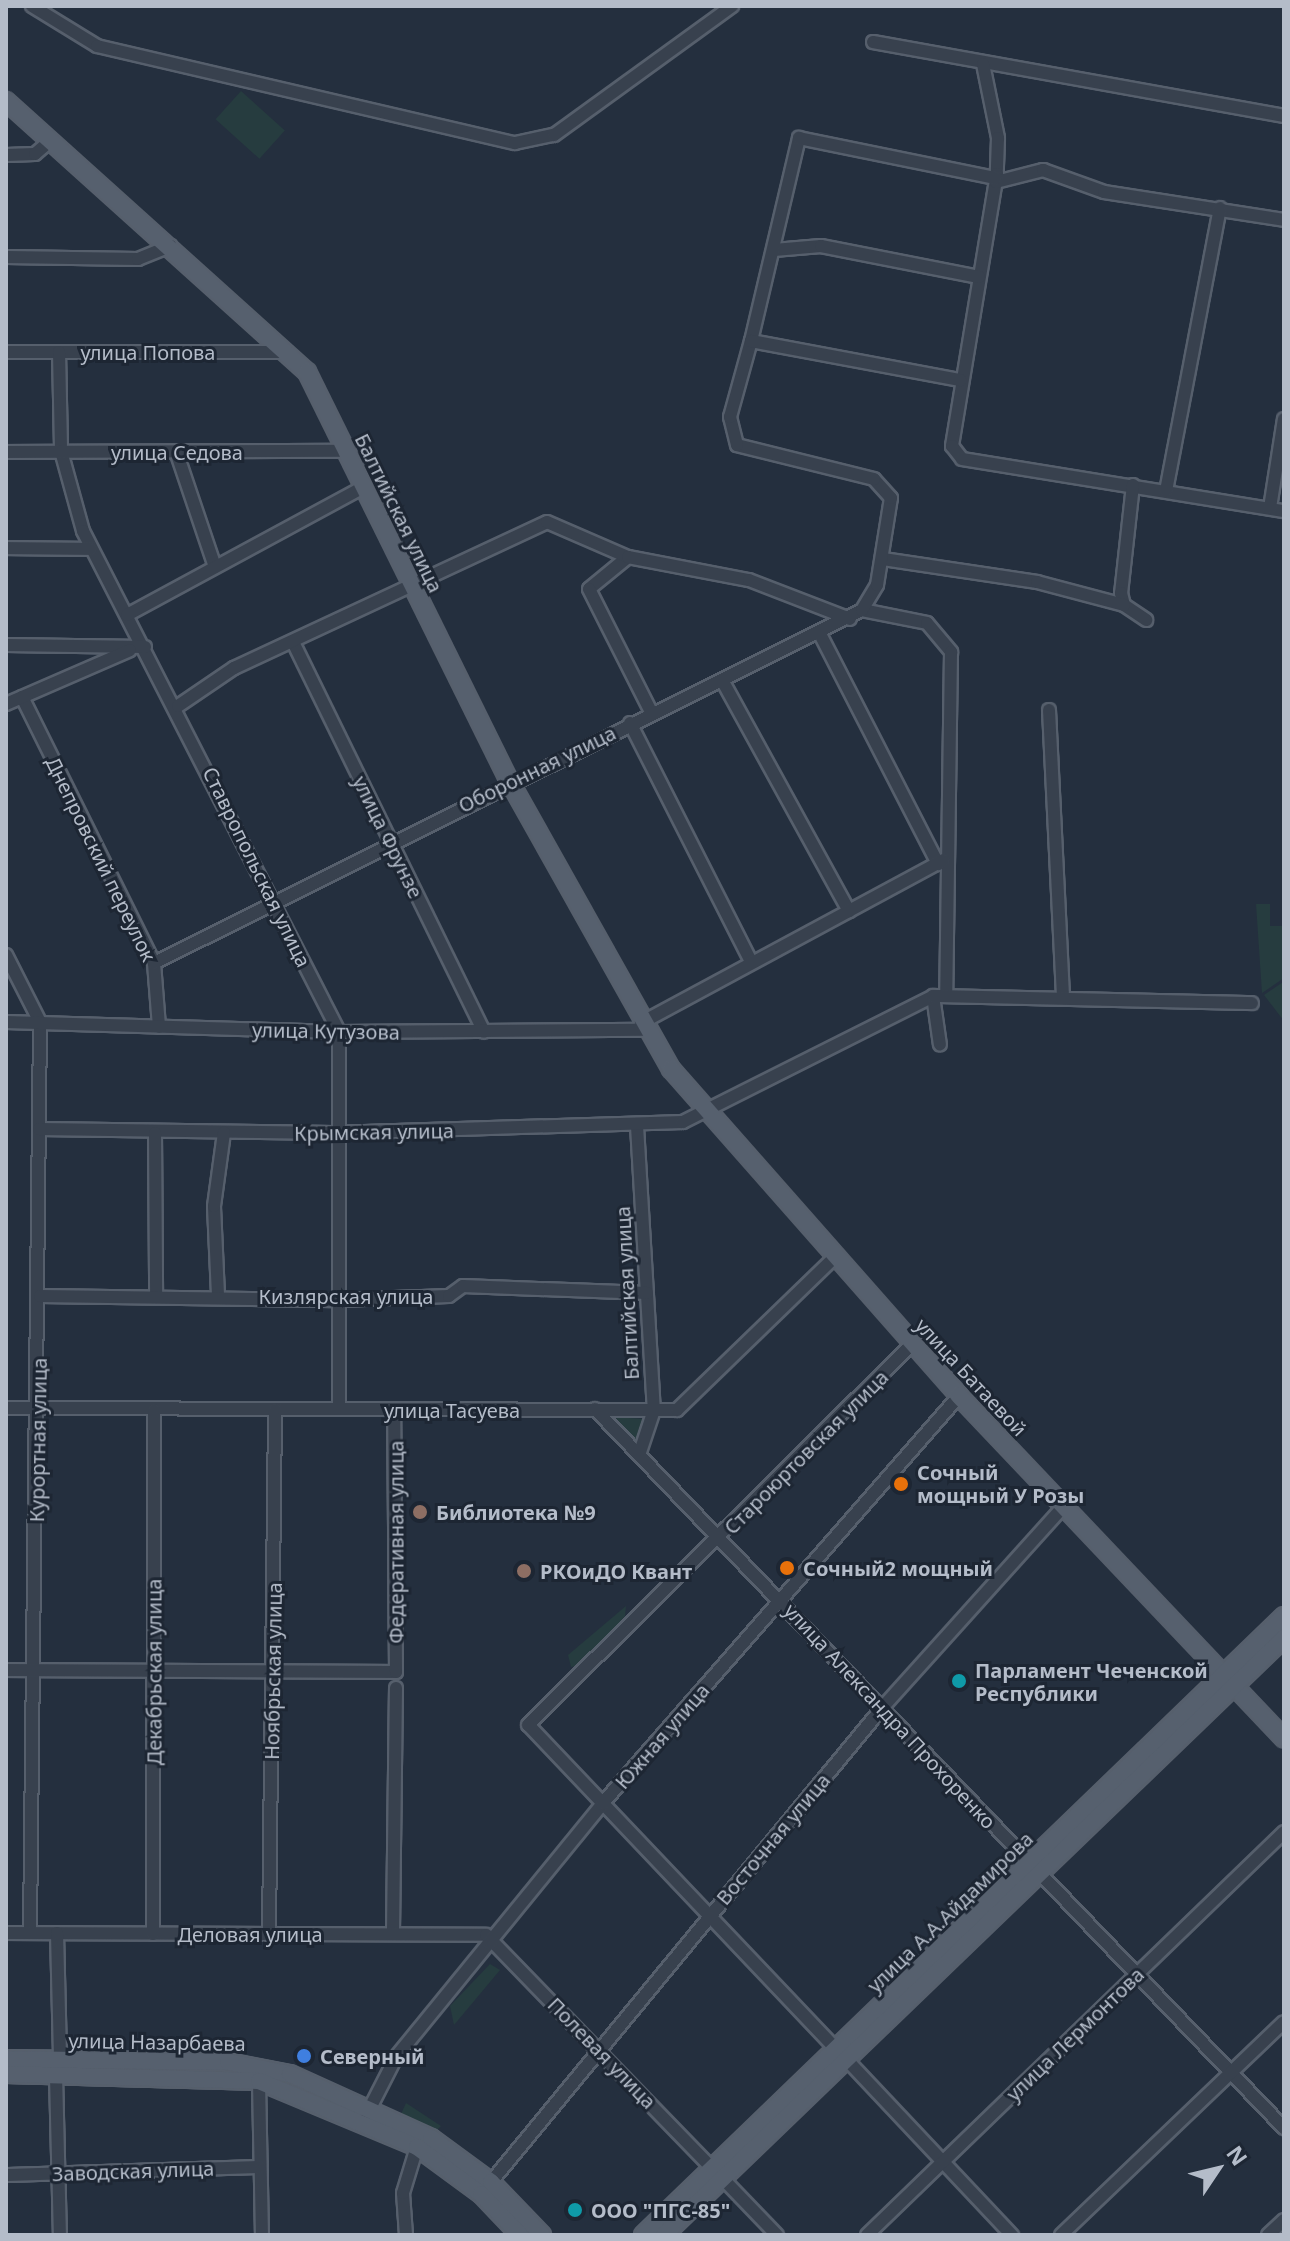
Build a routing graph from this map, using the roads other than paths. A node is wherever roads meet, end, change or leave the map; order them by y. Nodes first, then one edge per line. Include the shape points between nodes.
1 (32, 6) edge
2 (717, 6) edge
3 (732, 6) edge
4 (715, 21) junction
5 (873, 42) dead end
6 (983, 64) junction
7 (6, 101) edge
8 (1284, 116) edge
9 (51, 140) junction
10 (6, 155) edge
11 (996, 180) junction
12 (1220, 208) junction
13 (1284, 220) edge
14 (171, 246) junction
15 (774, 250) junction
16 (6, 257) edge
17 (979, 277) junction
18 (751, 341) junction
19 (6, 352) edge
20 (59, 352) junction
21 (290, 352) junction
22 (960, 380) junction
23 (1284, 419) edge
24 (61, 451) junction
25 (347, 451) junction
26 (6, 452) edge
27 (177, 454) junction
28 (1133, 485) junction
29 (364, 487) junction
30 (1166, 491) junction
31 (1270, 508) junction
32 (1284, 511) edge
33 (6, 548) edge
34 (91, 549) junction
35 (883, 554) junction
36 (628, 557) junction
37 (215, 567) junction
38 (412, 586) junction
39 (1124, 605) junction
40 (862, 610) junction
41 (127, 615) junction
42 (850, 619) junction
43 (1146, 620) dead end
44 (819, 632) junction
45 (293, 642) junction
46 (6, 645) edge
47 (139, 648) junction
48 (722, 680) junction
49 (22, 697) junction
50 (6, 704) edge
51 (178, 706) junction
52 (1049, 710) dead end
53 (651, 712) junction
54 (630, 723) junction
55 (511, 784) junction
56 (390, 840) junction
57 (941, 862) junction
58 (274, 901) junction
59 (849, 911) junction
60 (6, 955) edge
61 (751, 962) junction
62 (154, 963) junction
63 (940, 996) junction
64 (1063, 997) junction
65 (1252, 1003) dead end
66 (6, 1022) edge
67 (40, 1022) junction
68 (643, 1026) junction
69 (159, 1027) junction
70 (339, 1032) junction
71 (484, 1032) junction
72 (940, 1045) dead end
73 (706, 1110) junction
74 (637, 1126) junction
75 (39, 1129) junction
76 (339, 1132) junction
77 (155, 1133) junction
78 (224, 1133) junction
79 (835, 1257) junction
80 (647, 1293) junction
81 (218, 1295) junction
82 (40, 1296) junction
83 (156, 1296) junction
84 (339, 1300) junction
85 (912, 1344) junction
86 (959, 1396) junction
87 (6, 1408) edge
88 (37, 1408) junction
89 (275, 1409) junction
90 (339, 1409) junction
91 (595, 1409) junction
92 (154, 1410) junction
93 (654, 1410) junction
94 (394, 1411) junction
95 (639, 1455) junction
96 (1066, 1504) junction
97 (720, 1539) junction
98 (781, 1600) junction
99 (1284, 1616) edge
100 (1284, 1638) edge
101 (6, 1670) edge
102 (37, 1670) junction
103 (154, 1673) junction
104 (274, 1674) junction
105 (1229, 1681) junction
106 (396, 1688) dead end
107 (882, 1708) junction
108 (1284, 1738) edge
109 (602, 1804) junction
110 (1284, 1832) edge
111 (1035, 1869) junction
112 (710, 1915) junction
113 (393, 1932) junction
114 (6, 1933) edge
115 (30, 1933) junction
116 (57, 1933) junction
117 (269, 1933) junction
118 (153, 1934) junction
119 (491, 1939) junction
120 (1137, 1975) junction
121 (1284, 2022) edge
122 (601, 2052) junction
123 (841, 2054) junction
124 (6, 2059) edge
125 (58, 2068) junction
126 (1231, 2073) junction
127 (6, 2074) edge
128 (259, 2081) junction
129 (366, 2115) junction
130 (1284, 2128) edge
131 (417, 2147) junction
132 (943, 2161) junction
133 (260, 2167) junction
134 (712, 2168) junction
135 (58, 2174) junction
136 (6, 2175) edge
137 (725, 2181) junction
138 (491, 2182) junction
139 (684, 2205) junction
140 (1284, 2220) edge
141 (60, 2235) edge
142 (262, 2235) edge
143 (406, 2235) edge
144 (520, 2235) edge
145 (542, 2235) edge
146 (643, 2235) edge
147 (664, 2235) edge
148 (777, 2235) edge
149 (867, 2235) edge
150 (1012, 2235) edge
151 (1061, 2235) edge
152 (1268, 2235) edge

1 - 4 street via 97,46 515,143 554,135
2 - 4 street
3 - 4 street
5 - 6 street
6 - 8 street
6 - 11 street via 998,138
7 - 9 main road, Балтийская улица
9 - 10 street via 35,154
9 - 14 main road, Балтийская улица
11 - 12 street via 1043,170 1104,192
11 - 15 street via 799,138
11 - 17 street
12 - 13 street
12 - 30 street
14 - 16 street via 138,259
14 - 21 main road, Балтийская улица
15 - 17 street via 821,246
15 - 18 street
17 - 22 street
18 - 22 street
18 - 35 street via 731,438 746,450 885,487 891,498
19 - 20 street, улица Попова
20 - 21 street, улица Попова
20 - 24 street, Ставропольская улица
21 - 25 main road, Балтийская улица
22 - 28 street via 951,430 962,459
23 - 31 street
24 - 26 street, улица Седова
24 - 27 street, улица Седова
24 - 34 street, Ставропольская улица
25 - 27 street, улица Седова
25 - 29 main road, Балтийская улица
27 - 37 street
28 - 30 street
28 - 39 street
29 - 37 street
29 - 38 main road, Балтийская улица
30 - 31 street
31 - 32 street
33 - 34 street
34 - 41 street, Ставропольская улица
35 - 39 street via 1037,582
35 - 40 street
36 - 38 street via 547,522
36 - 42 street via 749,580
36 - 53 street via 589,589
37 - 41 street
38 - 45 street
38 - 55 main road, Балтийская улица
39 - 43 street
40 - 42 street, Оборонная улица
40 - 57 street via 927,623 951,652
41 - 47 street, Ставропольская улица
42 - 44 street, Оборонная улица
44 - 48 street, Оборонная улица
44 - 57 street
45 - 51 street via 234,668
45 - 56 street, улица Фрунзе
46 - 47 street
47 - 49 street
47 - 51 street, Ставропольская улица
48 - 53 street, Оборонная улица
48 - 59 street
49 - 50 street
49 - 62 street, Днепровский переулок
51 - 58 street, Ставропольская улица
52 - 64 street
53 - 54 street, Оборонная улица
54 - 55 street, Оборонная улица
54 - 61 street
55 - 56 street, Оборонная улица
55 - 68 main road, Балтийская улица
56 - 58 street, Оборонная улица
56 - 71 street, улица Фрунзе
57 - 59 street
57 - 63 street
58 - 62 street, Оборонная улица
58 - 70 street, Ставропольская улица
59 - 61 street
60 - 67 street, Курортная улица
61 - 68 street
62 - 69 street, Днепровский переулок
63 - 64 street
63 - 72 street
63 - 73 street, Крымская улица
64 - 65 street
66 - 67 street, улица Кутузова
67 - 69 street, улица Кутузова
67 - 75 street, Курортная улица
68 - 71 street, улица Кутузова
68 - 73 main road, улица Батаевой
69 - 70 street, улица Кутузова
70 - 71 street, улица Кутузова
70 - 76 street, Ставропольская улица
73 - 74 street, Крымская улица via 683,1122
73 - 79 main road, улица Батаевой
74 - 76 street, Крымская улица
74 - 80 street, Балтийская улица
75 - 77 street, Крымская улица
75 - 82 street, Курортная улица
76 - 78 street, Крымская улица
76 - 84 street, Ставропольская улица
77 - 78 street, Крымская улица
77 - 83 street
78 - 81 street via 214,1206
79 - 85 main road, улица Батаевой
79 - 93 street, улица Тасуева via 689,1405
80 - 84 street, Кизлярская улица via 463,1286 449,1296
80 - 93 street, Балтийская улица
81 - 83 street, Кизлярская улица
81 - 84 street, Кизлярская улица
82 - 83 street, Кизлярская улица
82 - 88 street, Курортная улица
84 - 90 street, Ставропольская улица
85 - 86 main road, улица Батаевой
85 - 97 street, Староюртовская улица
86 - 96 main road, улица Батаевой
86 - 98 street, Южная улица
87 - 88 street, улица Тасуева
88 - 92 street, улица Тасуева
88 - 102 street, Курортная улица
89 - 90 street, улица Тасуева
89 - 92 street, улица Тасуева
89 - 104 street, Ноябрьская улица
90 - 94 street, улица Тасуева
91 - 93 street, улица Тасуева
91 - 94 street, улица Тасуева
91 - 95 street, улица Александра Прохоренко
92 - 103 street, Декабрьская улица
93 - 95 street, Балтийская улица
94 - 104 street, Федеративная улица via 396,1672
95 - 97 street, улица Александра Прохоренко
96 - 105 main road, улица Батаевой
96 - 107 street, Восточная улица
97 - 98 street, улица Александра Прохоренко
97 - 109 street, Староюртовская улица via 645,1601 528,1725
98 - 107 street, улица Александра Прохоренко
98 - 109 street, Южная улица
99 - 105 main road, улица А.А.Айдамирова
100 - 105 main road, улица А.А.Айдамирова
101 - 102 street
102 - 103 street
102 - 115 street, Курортная улица
103 - 104 street
103 - 118 street, Декабрьская улица
104 - 117 street, Ноябрьская улица
105 - 108 main road, улица Батаевой
105 - 111 main road, улица А.А.Айдамирова
106 - 113 street
107 - 111 street, улица Александра Прохоренко
107 - 112 street, Восточная улица
109 - 112 street
109 - 119 street, Южная улица
110 - 120 street, улица Лермонтова
111 - 120 street, улица Александра Прохоренко
111 - 123 main road, улица А.А.Айдамирова
112 - 122 street, Восточная улица
112 - 123 street
113 - 117 street, Деловая улица
113 - 119 street, Деловая улица
114 - 115 street, Деловая улица
115 - 116 street, Деловая улица
116 - 118 street, Деловая улица
116 - 125 street
117 - 118 street, Деловая улица
119 - 122 street, Полевая улица
119 - 129 street, Южная улица via 379,2088
120 - 126 street, улица Александра Прохоренко
120 - 132 street, улица Лермонтова
121 - 126 street
122 - 134 street, Полевая улица
122 - 138 street, Восточная улица
123 - 132 street
123 - 134 main road, улица А.А.Айдамирова
123 - 137 main road, улица А.А.Айдамирова
124 - 125 main road, улица Назарбаева
125 - 127 main road, улица Назарбаева
125 - 128 main road, улица Назарбаева
125 - 129 main road, улица Назарбаева via 259,2065
125 - 135 street
126 - 130 street, улица Александра Прохоренко
126 - 151 street
128 - 129 main road, улица Назарбаева
128 - 133 street
129 - 131 main road, улица Назарбаева
129 - 138 main road, улица Назарбаева via 431,2138
131 - 143 street via 403,2193
131 - 144 main road, улица Назарбаева via 481,2194
132 - 149 street, улица Лермонтова
132 - 150 street
133 - 135 street, Заводская улица
133 - 142 street
134 - 139 main road, улица А.А.Айдамирова
135 - 136 street, Заводская улица
135 - 141 street
137 - 139 main road, улица А.А.Айдамирова
137 - 148 street
138 - 145 main road, улица Назарбаева
139 - 146 main road, улица А.А.Айдамирова
139 - 147 main road, улица А.А.Айдамирова
140 - 152 street

